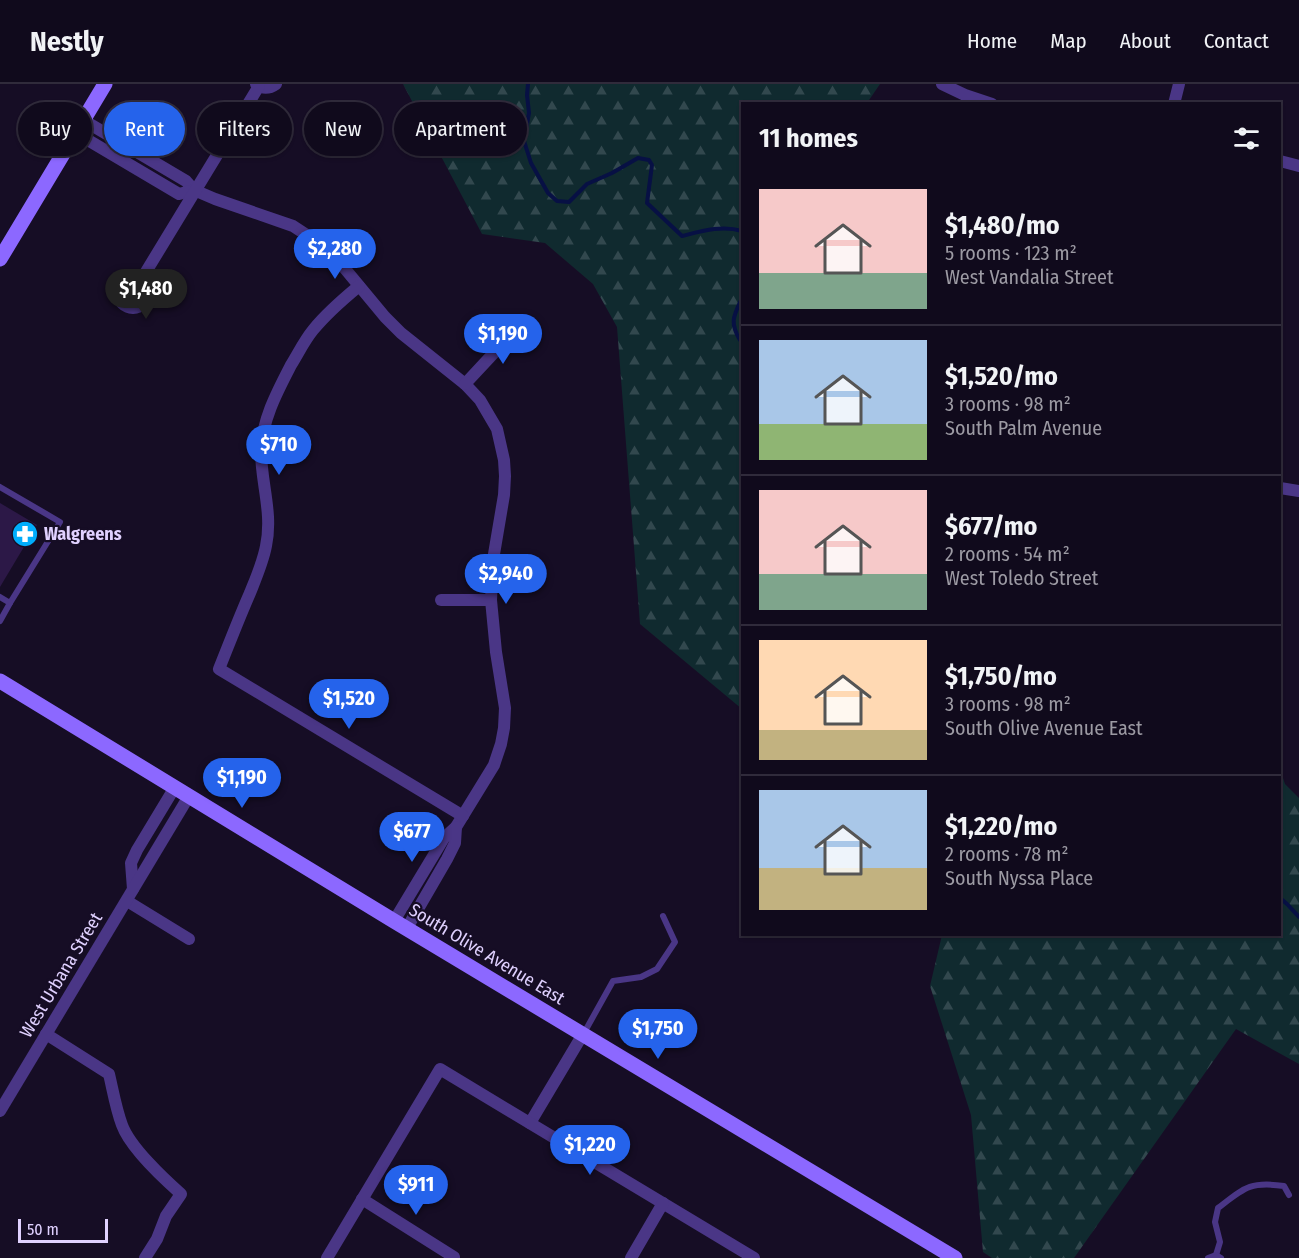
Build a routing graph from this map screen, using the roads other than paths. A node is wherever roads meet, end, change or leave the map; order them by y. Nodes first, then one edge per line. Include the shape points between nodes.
1 (105, 84) edge
2 (276, 84) edge
3 (942, 84) edge
4 (1179, 84) edge
5 (257, 85) edge
6 (986, 102) edge
7 (1174, 102) edge
8 (92, 106) edge
9 (92, 134) edge
10 (62, 156) edge
11 (1281, 161) edge
12 (1299, 166) edge
13 (194, 190) junction
14 (0, 259) edge
15 (141, 280) dead end
16 (359, 286) junction
17 (519, 326) dead end
18 (465, 384) junction
19 (0, 487) edge
20 (1281, 488) edge
21 (1299, 491) edge
22 (0, 597) edge
23 (441, 600) dead end
24 (491, 600) junction
25 (10, 603) junction
26 (0, 621) edge
27 (0, 681) edge
28 (175, 787) junction
29 (189, 796) junction
30 (459, 822) junction
31 (134, 890) junction
32 (127, 901) junction
33 (663, 916) dead end
34 (400, 924) junction
35 (189, 939) dead end
36 (46, 1034) junction
37 (583, 1034) junction
38 (0, 1111) edge
39 (530, 1123) junction
40 (1289, 1195) dead end
41 (362, 1199) junction
42 (663, 1203) junction
43 (948, 1256) edge
44 (454, 1257) edge
45 (1218, 1257) edge
46 (145, 1258) edge
47 (327, 1258) edge
48 (631, 1258) edge
49 (754, 1258) edge
50 (1208, 1258) edge

1 - 8 street
2 - 5 street via 268,88
3 - 6 street
4 - 7 street
5 - 13 street
9 - 13 street via 186,181
10 - 14 street
11 - 12 street
13 - 15 street
13 - 16 street via 298,229 325,247
16 - 18 street via 401,333
16 - 30 street via 310,333 271,406 261,450 269,530 266,547 219,669
17 - 18 street
18 - 24 street via 493,421 504,460 504,495
19 - 25 lane via 60,522
20 - 21 street
22 - 25 lane
23 - 24 street
24 - 30 street via 505,708 504,728 494,765
25 - 26 lane
27 - 28 street, South Olive Avenue East
28 - 29 street, South Olive Avenue East
28 - 31 street via 131,863
29 - 31 street, West Urbana Street
29 - 34 street, South Olive Avenue East
30 - 34 street via 447,860
31 - 32 street, West Urbana Street
32 - 35 street
32 - 36 street, West Urbana Street
33 - 37 lane via 675,942 657,969 641,977 613,981
34 - 37 street, South Olive Avenue East
36 - 38 street, West Urbana Street
36 - 46 street via 109,1074 123,1127 160,1176 181,1194
37 - 39 street
37 - 43 street, South Olive Avenue East
39 - 41 street via 440,1069
39 - 42 street
40 - 45 lane via 1284,1186 1244,1188 1218,1208
41 - 44 street
41 - 47 street
42 - 48 street
42 - 49 street
45 - 50 lane

